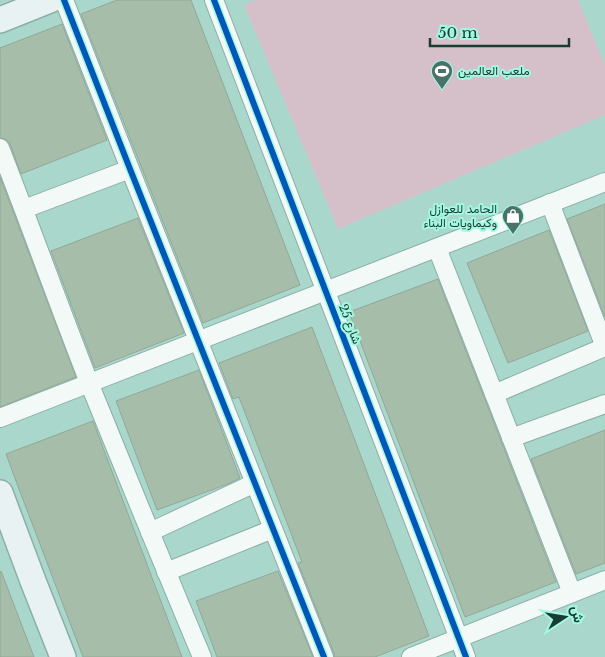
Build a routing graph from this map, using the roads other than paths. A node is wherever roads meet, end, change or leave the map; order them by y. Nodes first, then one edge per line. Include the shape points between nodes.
1 (50, 0) edge
2 (64, 0) edge
3 (214, 0) edge
4 (0, 20) edge
5 (0, 148) edge
6 (130, 169) junction
7 (605, 182) edge
8 (550, 203) junction
9 (24, 209) junction
10 (437, 248) junction
11 (326, 291) junction
12 (198, 341) junction
13 (605, 347) edge
14 (90, 383) junction
15 (494, 394) junction
16 (605, 404) edge
17 (0, 418) edge
18 (511, 438) junction
19 (255, 484) junction
20 (0, 493) edge
21 (273, 529) junction
22 (150, 532) junction
23 (166, 572) junction
24 (605, 580) edge
25 (572, 593) junction
26 (458, 639) junction
27 (63, 657) edge
28 (202, 657) edge
29 (324, 657) edge
30 (411, 657) edge
31 (466, 657) edge

1 - 4 street
2 - 6 street
3 - 11 street, شارع 25
5 - 9 street
6 - 9 street
6 - 12 street
7 - 8 street
8 - 10 street
8 - 13 street
9 - 14 street
10 - 11 street
10 - 15 street
11 - 12 street
11 - 26 street, شارع 25
12 - 14 street
12 - 19 street
13 - 15 street
14 - 17 street
14 - 22 street
15 - 18 street
16 - 18 street
18 - 25 street
19 - 21 street
19 - 22 street
20 - 27 street
21 - 23 street
21 - 29 street
22 - 23 street
23 - 28 street
24 - 25 street
25 - 26 street
26 - 30 street
26 - 31 street, شارع 25

